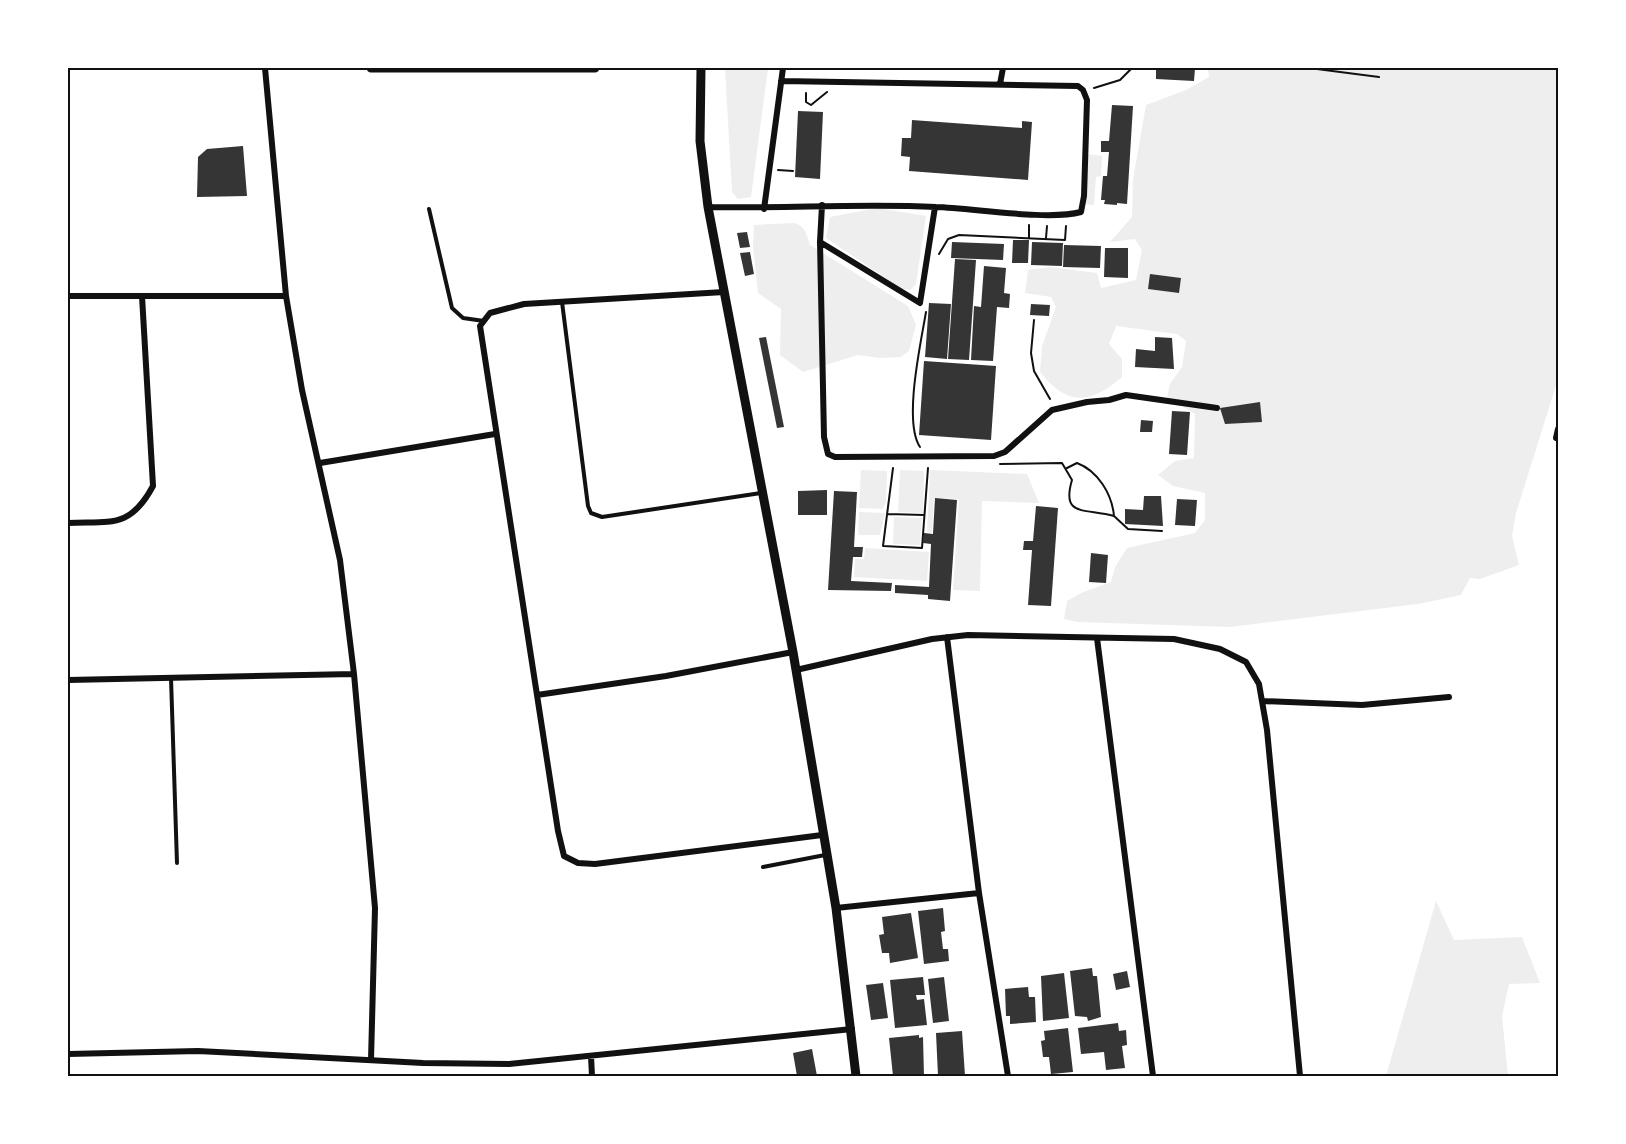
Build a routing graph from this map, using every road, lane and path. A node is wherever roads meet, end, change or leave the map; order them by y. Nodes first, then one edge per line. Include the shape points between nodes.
1 (265, 68) edge
2 (371, 68) edge
3 (442, 68) edge
4 (515, 68) edge
5 (595, 68) edge
6 (702, 68) edge
7 (783, 68) edge
8 (1003, 68) edge
9 (1132, 68) edge
10 (1309, 68) edge
11 (1378, 77) dead end
12 (781, 81) junction
13 (806, 81) junction
14 (1000, 84) junction
15 (1083, 90) junction
16 (810, 105) dead end
17 (770, 170) junction
18 (793, 171) dead end
19 (822, 205) junction
20 (708, 207) junction
21 (935, 207) junction
22 (429, 209) dead end
23 (764, 209) junction
24 (1066, 214) junction
25 (820, 242) junction
26 (937, 258) dead end
27 (724, 292) junction
28 (68, 296) edge
29 (142, 296) junction
30 (286, 296) junction
31 (562, 301) junction
32 (926, 306) dead end
33 (1034, 320) dead end
34 (484, 321) junction
35 (1217, 408) dead end
36 (1052, 410) junction
37 (1558, 429) edge
38 (495, 434) junction
39 (1556, 438) dead end
40 (894, 457) junction
41 (929, 457) junction
42 (980, 457) junction
43 (320, 463) junction
44 (1067, 468) junction
45 (762, 493) junction
46 (887, 514) junction
47 (924, 516) junction
48 (1114, 516) junction
49 (68, 523) edge
50 (1162, 531) dead end
51 (947, 637) junction
52 (1097, 638) junction
53 (793, 652) junction
54 (796, 670) junction
55 (354, 674) junction
56 (171, 678) junction
57 (68, 680) edge
58 (537, 695) junction
59 (1449, 698) dead end
60 (1262, 701) junction
61 (822, 835) junction
62 (825, 855) junction
63 (177, 863) dead end
64 (763, 867) dead end
65 (979, 893) junction
66 (836, 908) junction
67 (852, 1029) junction
68 (68, 1054) edge
69 (591, 1056) junction
70 (371, 1060) junction
71 (592, 1077) edge
72 (856, 1077) edge
73 (1008, 1077) edge
74 (1153, 1077) edge
75 (1300, 1077) edge

1 - 30 street
2 - 3 street
3 - 4 street
4 - 5 street
6 - 20 street via 700,141
7 - 12 street
8 - 14 street
9 - 15 path via 1120,80
10 - 11 path
12 - 13 street
12 - 17 street
13 - 14 street
13 - 16 path via 806,102
14 - 15 street via 1065,85
15 - 24 street via 1087,100 1084,204 1081,212
17 - 18 path
17 - 23 street
19 - 21 street
19 - 23 street
19 - 25 street
20 - 23 street
20 - 27 street
21 - 24 street
21 - 25 street via 920,303
22 - 34 lane via 452,308 463,318
24 - 26 path via 1065,240 959,235 948,239
25 - 40 street via 824,437 828,453 835,457
27 - 31 street
27 - 45 street
28 - 29 street
29 - 30 street
29 - 49 street via 153,486 142,507 122,521
30 - 43 street via 302,390
31 - 34 street via 524,304 490,313
31 - 45 lane via 591,513 602,517
32 - 41 path via 912,420 918,444
33 - 36 path via 1033,362
34 - 38 street via 480,326 481,347
35 - 36 street via 1126,395
36 - 42 street via 1005,452
37 - 39 street
38 - 43 street
38 - 58 street
40 - 41 street
40 - 46 path
41 - 42 street
41 - 47 path
42 - 44 path via 1004,465 1055,462
43 - 55 street via 340,560
44 - 48 path via 1077,463 1088,467 1113,500
44 - 48 path via 1072,480 1069,503 1074,508
45 - 53 street
46 - 47 path
46 - 47 path via 883,546 922,548
48 - 50 path via 1128,529
51 - 52 street
51 - 54 street
51 - 65 street
52 - 60 street via 1174,639 1220,650 1246,662 1259,684
52 - 74 street
53 - 54 street
53 - 58 street
54 - 61 street
55 - 56 street
55 - 70 street via 375,908
56 - 57 street
56 - 63 lane
58 - 61 street via 564,856 578,863
59 - 60 street via 1362,705
60 - 75 street
61 - 62 street
62 - 64 lane
62 - 66 street
65 - 66 street
65 - 73 street
66 - 67 street
67 - 69 street
67 - 72 street
68 - 70 street via 198,1051
69 - 70 street via 509,1064
69 - 71 street

